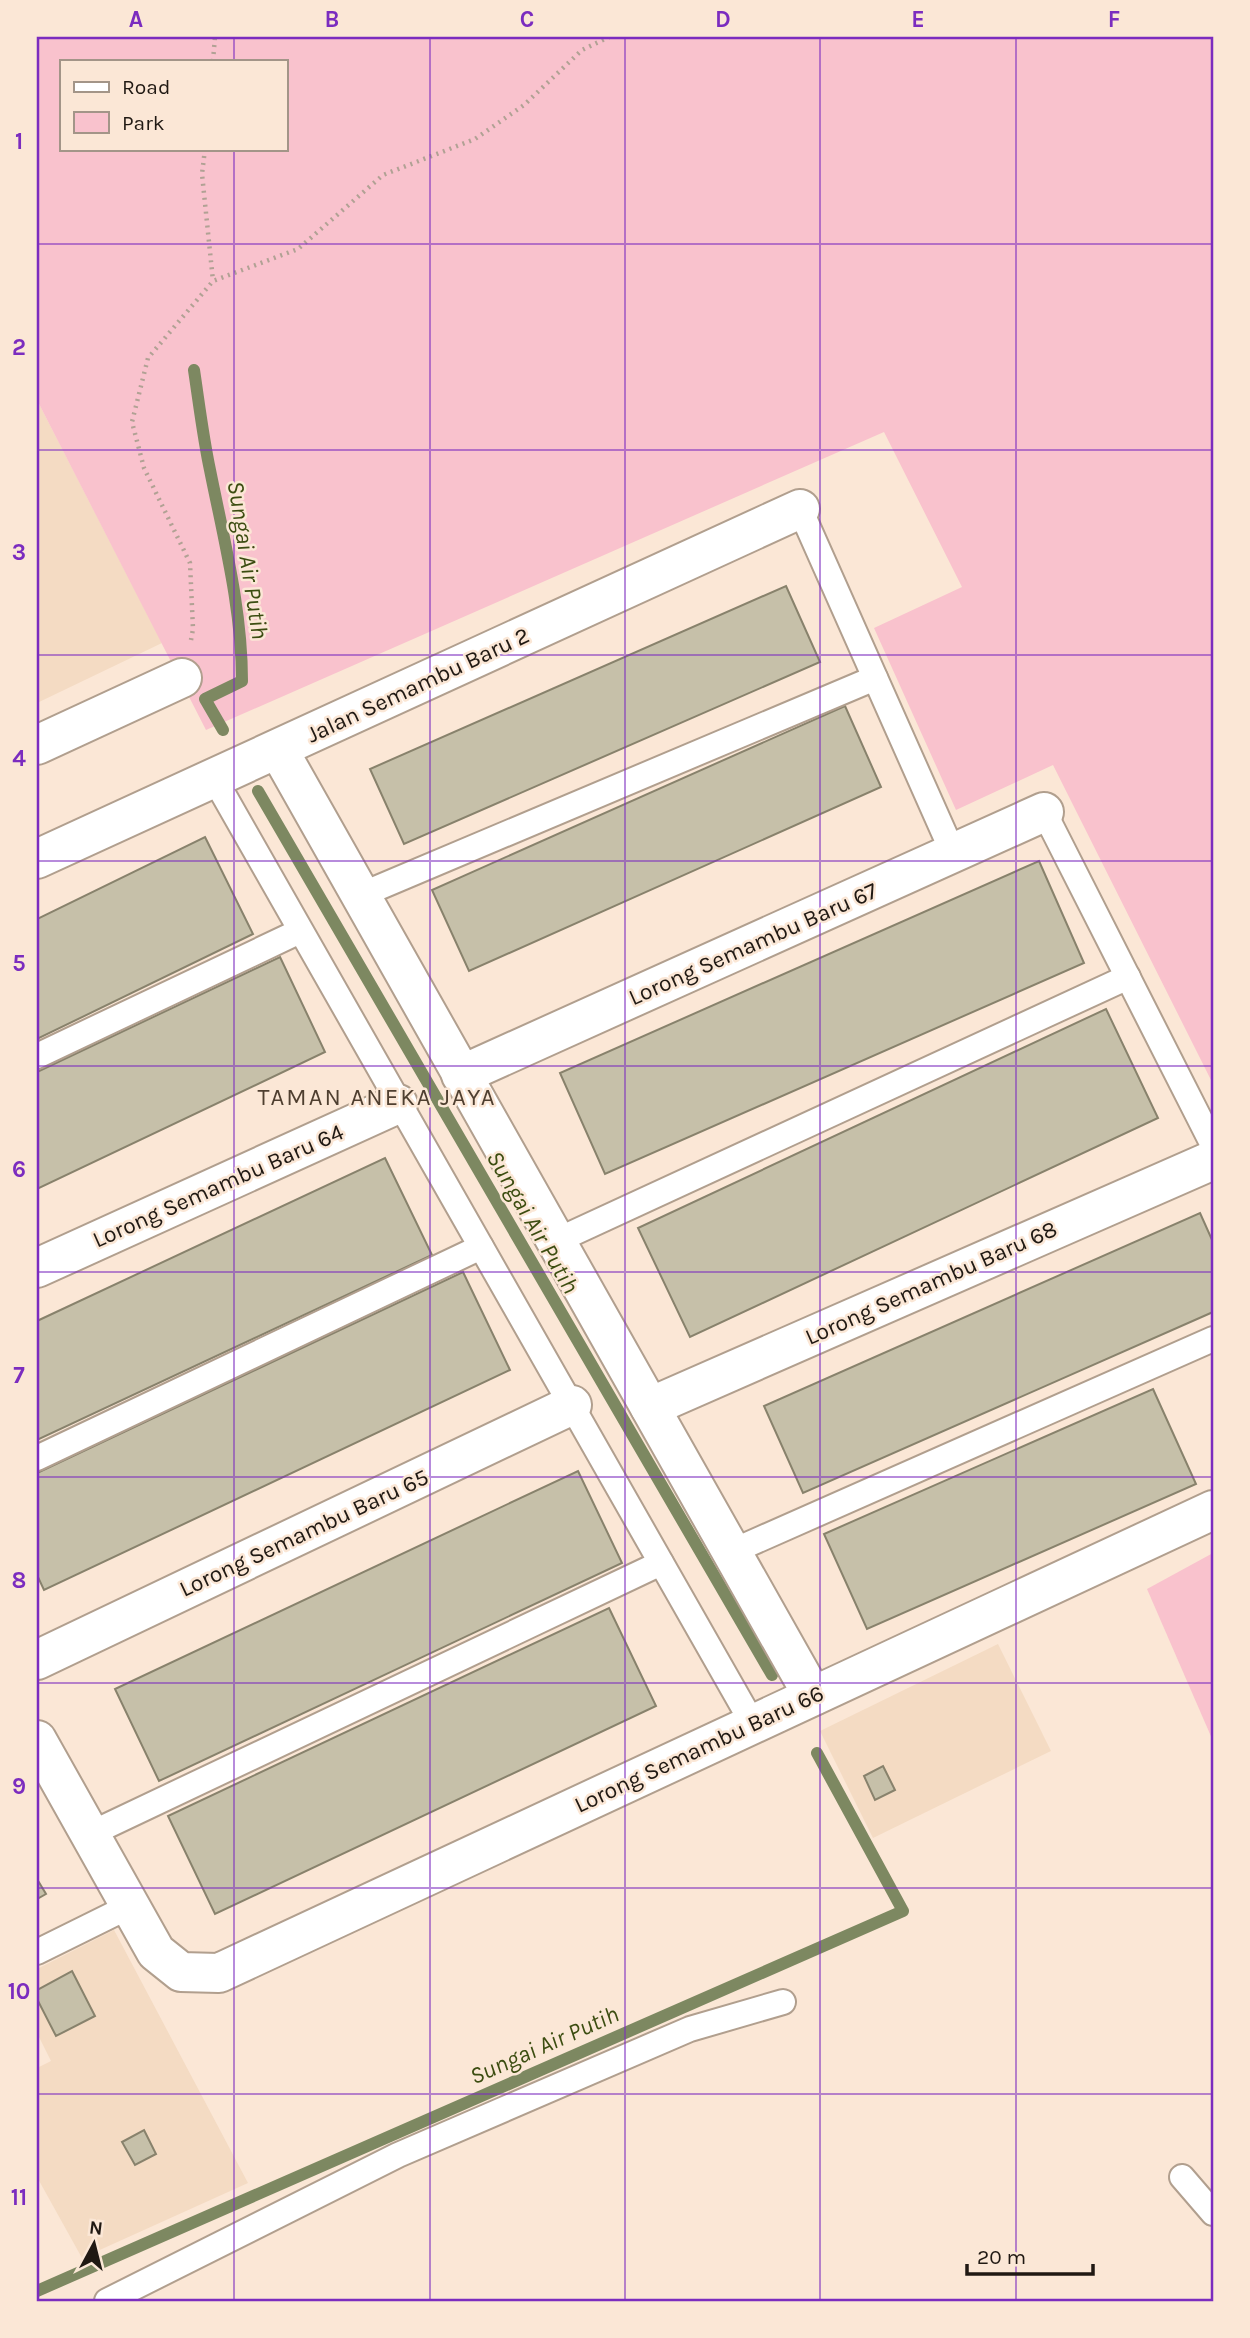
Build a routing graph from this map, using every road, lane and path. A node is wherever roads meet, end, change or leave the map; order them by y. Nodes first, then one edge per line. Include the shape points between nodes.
1 (215, 37) edge
2 (609, 37) edge
3 (213, 60) edge
4 (205, 150) edge
5 (213, 281) junction
6 (800, 509) joint
7 (182, 678) joint
8 (875, 678) junction
9 (37, 745) edge
10 (278, 749) junction
11 (214, 778) junction
12 (1044, 812) joint
13 (953, 853) junction
14 (37, 859) edge
15 (361, 895) junction
16 (300, 930) junction
17 (1128, 977) junction
18 (37, 1056) edge
19 (461, 1075) junction
20 (398, 1104) junction
21 (1213, 1144) edge
22 (1213, 1160) edge
23 (556, 1241) junction
24 (481, 1247) junction
25 (37, 1268) edge
26 (1213, 1339) edge
27 (572, 1405) junction
28 (650, 1407) junction
29 (37, 1458) edge
30 (1213, 1510) edge
31 (731, 1552) junction
32 (661, 1563) junction
33 (37, 1660) edge
34 (813, 1696) junction
35 (753, 1724) junction
36 (37, 1740) edge
37 (90, 1834) junction
38 (130, 1906) junction
39 (37, 1952) edge
40 (783, 2002) dead end
41 (1182, 2177) dead end
42 (1213, 2213) edge
43 (107, 2301) edge

1 - 3 path
2 - 5 path via 582,50 524,105 475,139 383,175 298,249
4 - 5 path via 202,174
5 - 7 path via 148,358 132,422 144,468 190,563 193,629
6 - 8 lane
6 - 10 street, Jalan Semambu Baru 2
7 - 9 street
8 - 13 lane
8 - 15 lane
10 - 11 street, Jalan Semambu Baru 2
10 - 15 street
11 - 14 street, Jalan Semambu Baru 2
11 - 16 lane
12 - 13 street, Lorong Semambu Baru 67
12 - 17 lane
13 - 19 street, Lorong Semambu Baru 67
15 - 19 street
16 - 18 lane
16 - 20 lane
17 - 21 lane
17 - 23 lane
19 - 23 street
20 - 24 lane
20 - 25 street, Lorong Semambu Baru 64
22 - 28 street, Lorong Semambu Baru 68
23 - 28 street
24 - 27 lane
24 - 29 lane
26 - 31 lane
27 - 32 lane
27 - 33 street, Lorong Semambu Baru 65
28 - 31 street
30 - 34 street, Lorong Semambu Baru 66
31 - 34 street
32 - 35 lane
32 - 37 lane
34 - 35 street, Lorong Semambu Baru 66
35 - 38 street, Lorong Semambu Baru 66 via 219,1973 181,1972 156,1952
36 - 37 street
37 - 38 street
38 - 39 lane
40 - 43 lane via 690,2029 398,2155
41 - 42 lane

